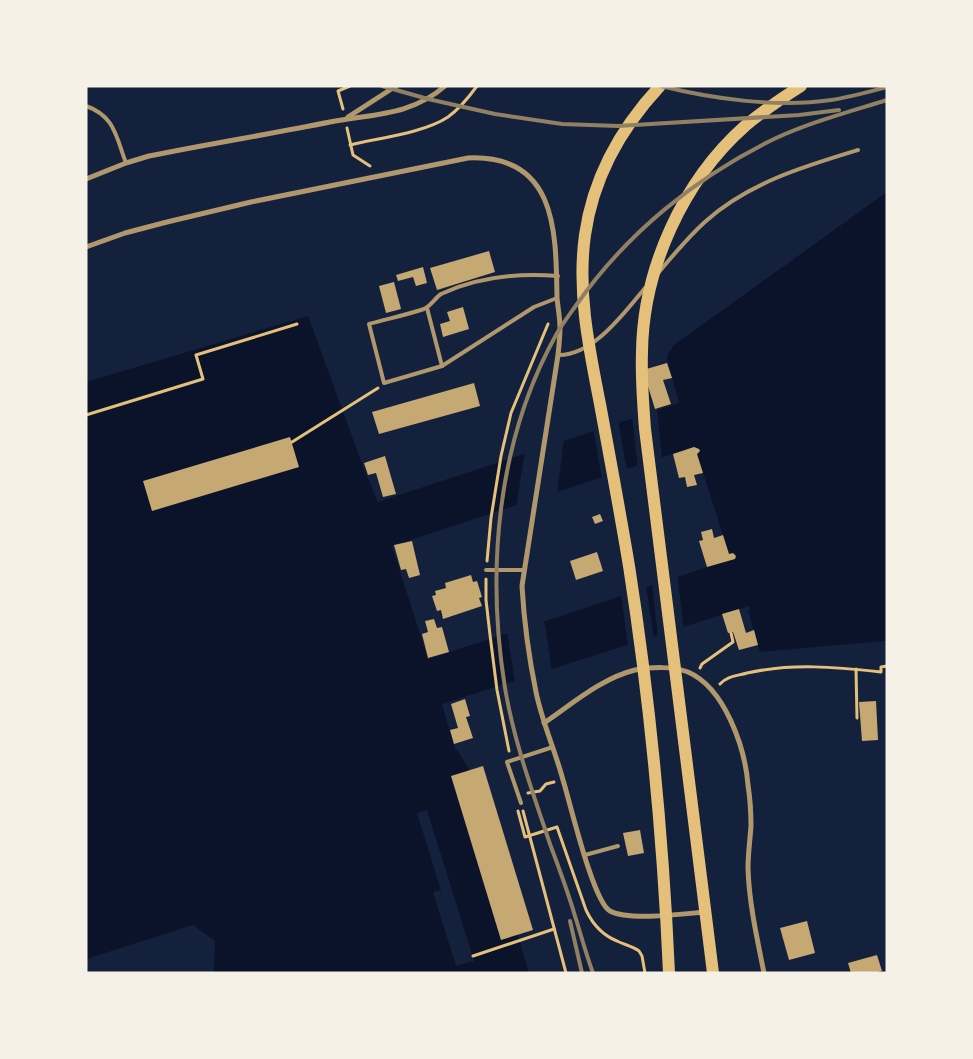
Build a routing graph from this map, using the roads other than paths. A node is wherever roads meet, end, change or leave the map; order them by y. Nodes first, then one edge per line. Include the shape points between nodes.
1 (445, 86) edge
2 (660, 86) edge
3 (802, 86) edge
4 (393, 87) edge
5 (86, 106) edge
6 (345, 119) junction
7 (858, 150) dead end
8 (126, 163) junction
9 (86, 178) edge
10 (86, 247) edge
11 (558, 276) junction
12 (557, 298) junction
13 (427, 308) junction
14 (558, 355) junction
15 (442, 366) junction
16 (486, 570) dead end
17 (524, 570) junction
18 (544, 723) junction
19 (553, 748) junction
20 (521, 804) road end
21 (618, 846) dead end
22 (585, 854) junction
23 (705, 912) junction
24 (666, 915) junction
25 (669, 973) edge
26 (713, 973) edge
27 (764, 973) edge

1 - 6 street via 428,100 398,111
2 - 24 main road via 633,118 604,168 588,217 582,276 590,353 629,568 652,744
3 - 23 main road via 736,136 687,197 663,246 646,307 642,351 643,407
4 - 6 street
5 - 8 lane via 103,114 111,123
6 - 8 street
7 - 14 lane via 766,182 732,202 707,220 682,245 598,338 578,352
8 - 9 street
10 - 11 street via 125,233 242,204 451,161 481,158 502,161 523,172 540,191 553,222
11 - 12 street
11 - 13 lane via 500,276 440,295
12 - 14 street
12 - 15 lane via 534,307
13 - 15 lane
13 - 15 lane via 369,324 384,383
14 - 17 street
16 - 17 lane
17 - 18 street via 524,610
18 - 19 street
18 - 27 street via 607,681 634,671 680,670 696,677 714,693 738,738 748,782 751,824 749,880
19 - 20 lane via 507,762
19 - 22 street
21 - 22 lane
22 - 24 street via 599,895 610,911 626,915
23 - 24 street
23 - 26 main road
24 - 25 main road

